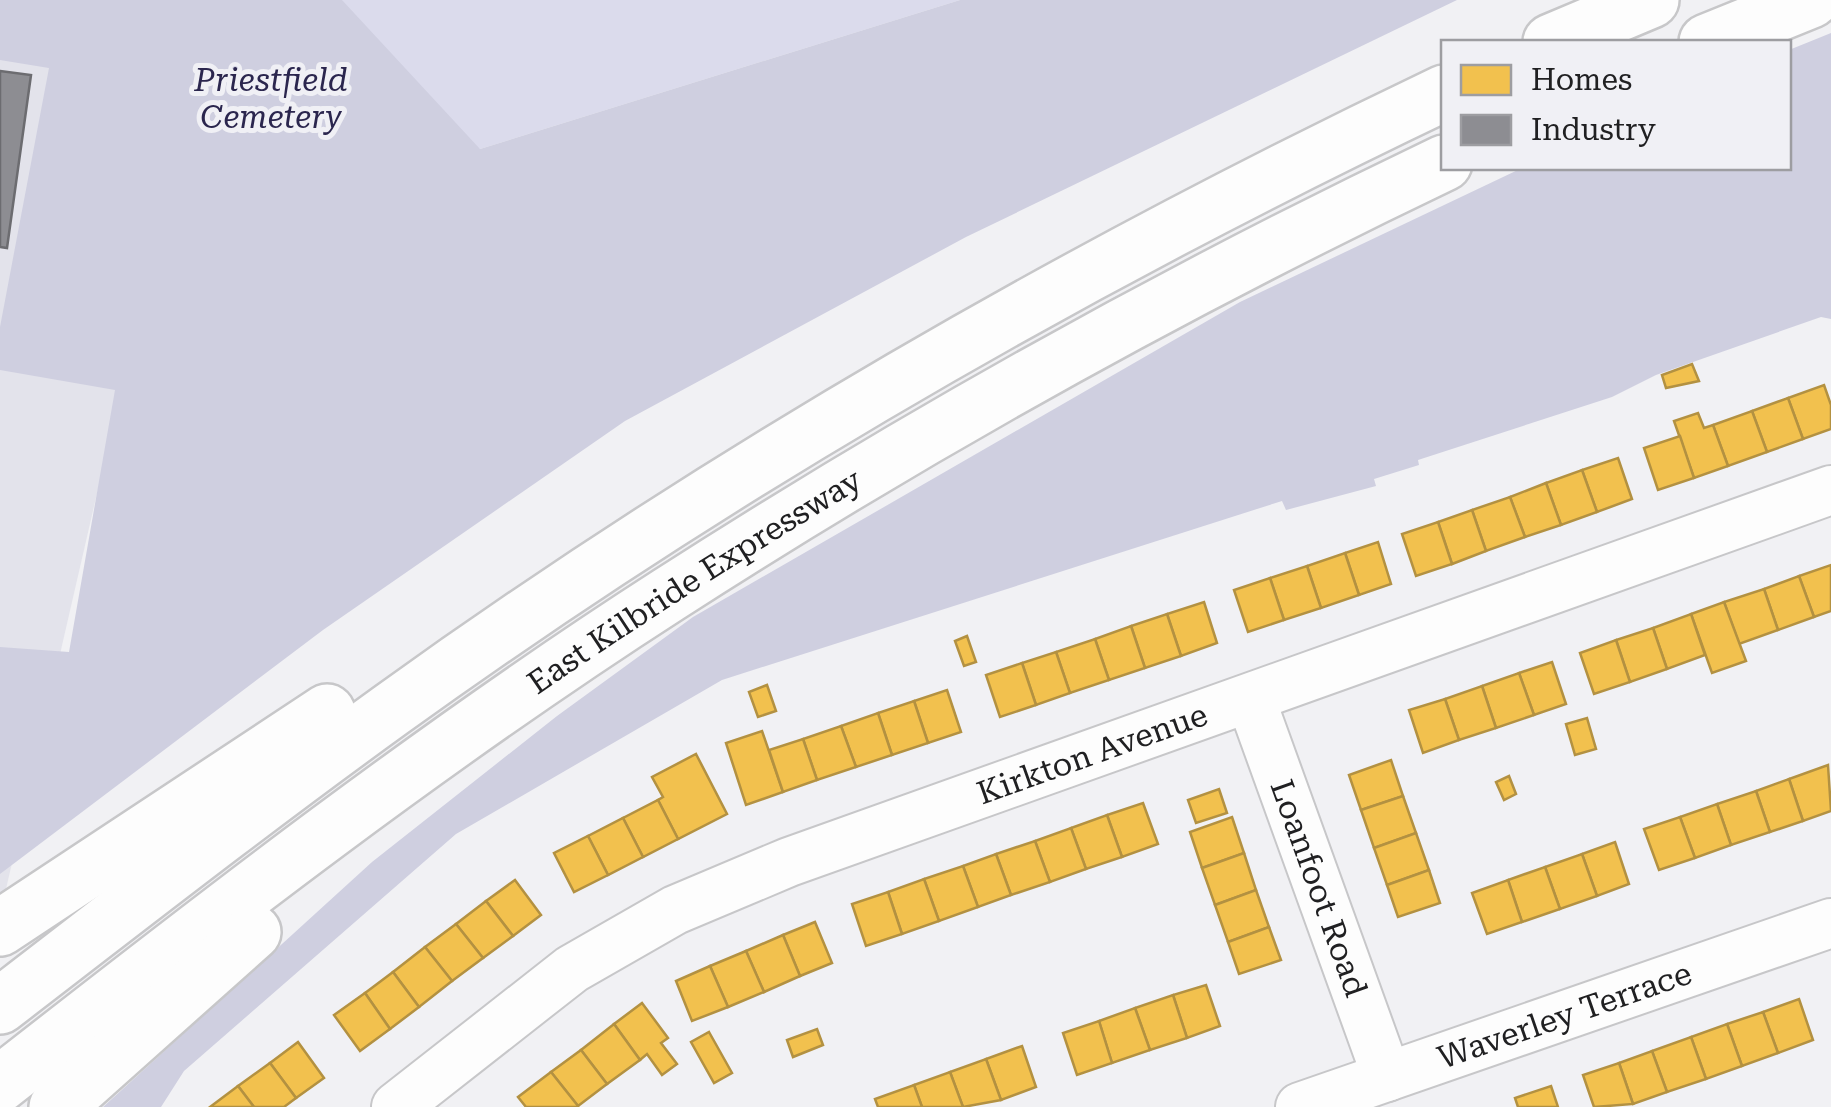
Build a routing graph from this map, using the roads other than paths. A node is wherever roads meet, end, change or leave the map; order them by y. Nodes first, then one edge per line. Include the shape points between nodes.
1 (1651, 0) edge
2 (1810, 0) edge
3 (1555, 40) edge
4 (1712, 40) edge
5 (1441, 94) edge
6 (1441, 165) edge
7 (1831, 490) edge
8 (669, 523) junction
9 (571, 661) junction
10 (1251, 700) junction
11 (1831, 923) edge
12 (0, 928) edge
13 (0, 1006) edge
14 (1387, 1076) junction
15 (0, 1084) edge
16 (57, 1107) edge
17 (396, 1107) edge
18 (1300, 1107) edge

1 - 3 highway
2 - 4 highway
5 - 8 highway, East Kilbride Expressway via 950,350
6 - 9 highway, East Kilbride Expressway via 1061,358 860,475
7 - 10 street, Kirkton Avenue
8 - 12 highway via 466,614 281,745
8 - 13 highway, East Kilbride Expressway via 394,708
9 - 15 highway, East Kilbride Expressway via 381,792
9 - 16 highway via 202,974
10 - 14 street, Loanfoot Road
10 - 17 street, Kirkton Avenue via 790,862 675,910 572,969
11 - 14 street, Waverley Terrace
14 - 18 street, Waverley Terrace

